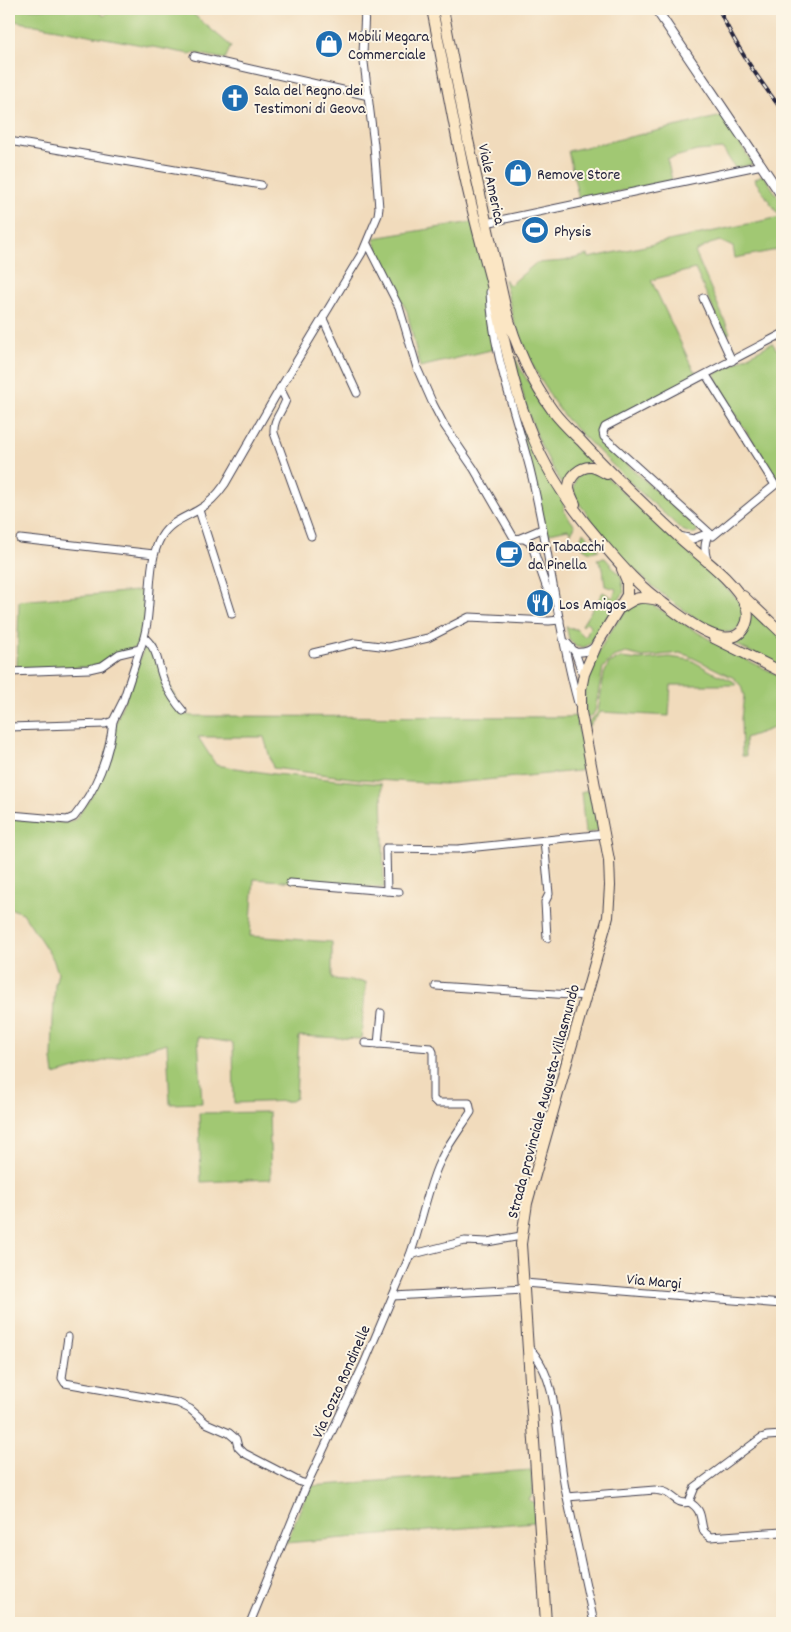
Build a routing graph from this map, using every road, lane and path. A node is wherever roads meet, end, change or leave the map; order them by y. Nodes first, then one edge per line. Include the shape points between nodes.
1 (365, 9) edge
2 (432, 9) edge
3 (443, 9) edge
4 (656, 9) edge
5 (194, 56) dead end
6 (369, 96) junction
7 (9, 141) edge
8 (762, 165) junction
9 (261, 184) dead end
10 (782, 196) edge
11 (486, 223) junction
12 (367, 244) junction
13 (489, 274) junction
14 (703, 298) dead end
15 (323, 320) junction
16 (782, 334) edge
17 (732, 361) junction
18 (706, 375) junction
19 (280, 388) junction
20 (357, 392) dead end
21 (618, 480) junction
22 (199, 510) junction
23 (581, 518) junction
24 (542, 529) junction
25 (709, 533) junction
26 (311, 536) dead end
27 (679, 536) junction
28 (20, 539) dead end
29 (518, 540) junction
30 (154, 554) junction
31 (708, 563) junction
32 (621, 566) junction
33 (731, 585) junction
34 (660, 601) junction
35 (557, 604) junction
36 (620, 609) junction
37 (232, 614) dead end
38 (560, 620) junction
39 (704, 632) junction
40 (782, 633) edge
41 (145, 638) junction
42 (564, 639) junction
43 (597, 644) junction
44 (140, 649) junction
45 (575, 652) junction
46 (314, 653) dead end
47 (9, 672) edge
48 (782, 672) edge
49 (584, 674) junction
50 (572, 676) junction
51 (183, 711) dead end
52 (581, 712) junction
53 (113, 721) junction
54 (9, 727) edge
55 (11, 815) dead end
56 (605, 834) junction
57 (544, 840) junction
58 (290, 883) dead end
59 (387, 891) junction
60 (399, 892) dead end
61 (547, 938) dead end
62 (436, 986) dead end
63 (586, 996) junction
64 (381, 1013) dead end
65 (365, 1043) dead end
66 (378, 1044) junction
67 (522, 1236) junction
68 (410, 1255) junction
69 (524, 1286) junction
70 (393, 1296) junction
71 (782, 1304) edge
72 (68, 1337) dead end
73 (528, 1347) junction
74 (782, 1435) edge
75 (308, 1484) junction
76 (567, 1497) junction
77 (689, 1502) junction
78 (782, 1532) edge
79 (250, 1623) edge
80 (546, 1623) edge
81 (594, 1623) edge

1 - 6 street via 363,54
2 - 13 main road, Viale America via 465,176
3 - 11 main road, Viale America
4 - 8 street
5 - 6 street
6 - 12 street via 379,208
7 - 9 street
8 - 10 street
8 - 11 street
11 - 21 main road, Viale America via 512,331 524,363 554,413
12 - 15 street
12 - 29 street via 399,307 417,368 437,412
13 - 23 main road, Viale America via 516,390 533,437 558,486
13 - 24 street via 492,326 530,469
14 - 17 street
15 - 19 street
15 - 20 street
16 - 17 street
17 - 18 street
18 - 25 street via 775,485 713,536
18 - 25 street via 605,428 603,432 604,437
19 - 22 street via 225,484
19 - 26 street via 286,400 273,423 274,434
21 - 23 main road via 595,467 576,473 569,489
21 - 27 main road
22 - 30 street via 172,524 161,537
22 - 37 street
23 - 32 main road
24 - 29 street
24 - 35 street
25 - 27 street via 693,539
25 - 31 street via 704,552
27 - 31 main road
28 - 30 street
29 - 35 street via 531,543 546,586
30 - 41 street
31 - 33 main road
32 - 34 main road
32 - 36 main road via 628,590
33 - 39 main road via 746,605 746,625 741,632 729,637
33 - 40 main road
34 - 36 main road via 638,597
34 - 39 main road
35 - 38 street
36 - 43 main road, Strada provinciale Augusta-Villasmundo
38 - 42 street
38 - 46 street via 469,617 428,638 389,647 355,643
39 - 48 main road
41 - 44 street
41 - 51 street via 153,645 163,680
42 - 45 street
42 - 50 street
43 - 45 street via 587,652
43 - 49 main road, Strada provinciale Augusta-Villasmundo
44 - 47 street via 119,654 102,666 89,669
44 - 53 street
45 - 49 street
49 - 50 street via 578,678
49 - 52 main road, Strada provinciale Augusta-Villasmundo
50 - 52 street
52 - 56 main road, Strada provinciale Augusta-Villasmundo
53 - 54 street via 105,724
53 - 55 street via 102,771 74,817 66,820
56 - 57 street
56 - 63 main road, Strada provinciale Augusta-Villasmundo via 610,860 608,917
57 - 59 street via 458,849 386,848
57 - 61 street via 549,894 545,902
58 - 59 street
59 - 60 street
62 - 63 street
63 - 67 main road, Strada provinciale Augusta-Villasmundo via 527,1203
64 - 66 street
65 - 66 street
66 - 68 street, Via Cozzo Rondinelle via 431,1048 433,1099 437,1103 469,1103 471,1112 446,1149 436,1171
67 - 68 street via 487,1242 465,1241
67 - 69 main road, Strada provinciale Augusta-Villasmundo
68 - 70 street, Via Cozzo Rondinelle
69 - 70 street, Via Margi
69 - 71 street, Via Margi
69 - 73 main road, Strada provinciale Augusta-Villasmundo
70 - 75 street, Via Cozzo Rondinelle
72 - 75 street via 62,1378 65,1383 178,1403 206,1423 234,1436 244,1453
73 - 76 street via 544,1369 554,1407
73 - 80 main road, Strada provinciale Augusta-Villasmundo
74 - 77 street via 761,1438 695,1487
75 - 79 street, Via Cozzo Rondinelle
76 - 77 street via 655,1490 666,1493 679,1503
76 - 81 street
77 - 78 street via 696,1506 704,1532 710,1537

